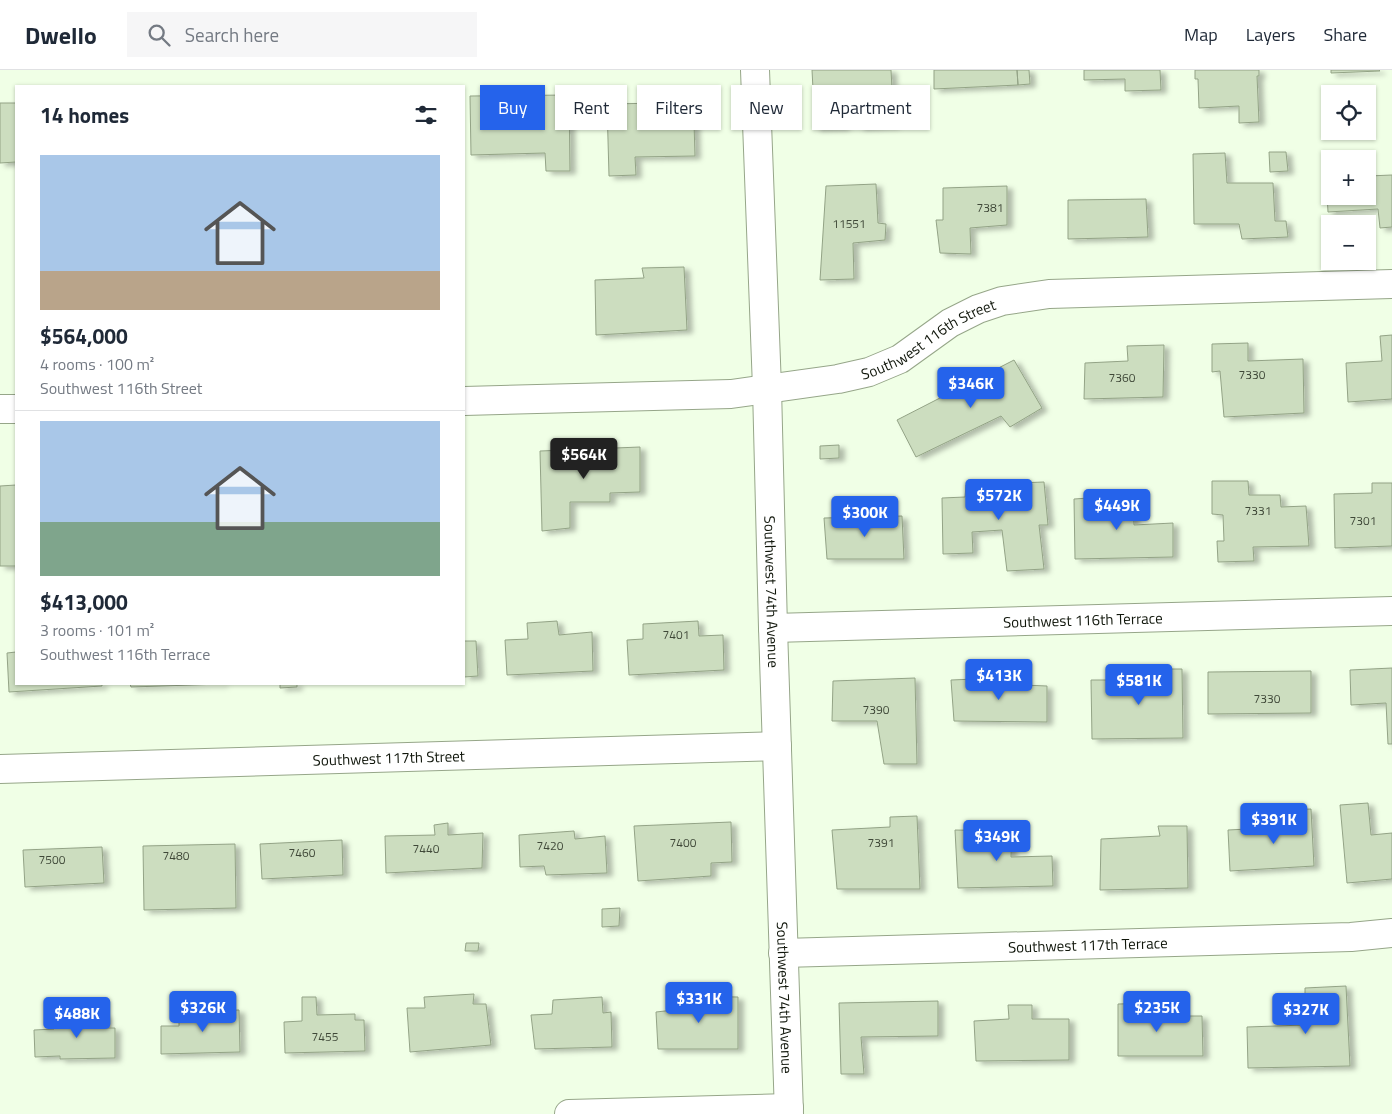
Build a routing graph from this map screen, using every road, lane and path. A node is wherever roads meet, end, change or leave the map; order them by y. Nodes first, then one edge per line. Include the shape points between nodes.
1 (756, 70) edge
2 (1392, 284) edge
3 (767, 388) junction
4 (465, 401) edge
5 (15, 408) edge
6 (0, 409) edge
7 (1392, 611) edge
8 (773, 628) junction
9 (777, 746) junction
10 (0, 769) edge
11 (1392, 933) edge
12 (783, 953) junction
13 (789, 1111) edge
14 (569, 1114) edge

1 - 3 street, Southwest 74th Avenue
2 - 3 street, Southwest 116th Street via 1026,296 978,308 900,358 869,372
3 - 4 street, Southwest 116th Street via 731,394
3 - 8 street, Southwest 74th Avenue
5 - 6 street
7 - 8 street, Southwest 116th Terrace
8 - 9 street, Southwest 74th Avenue
9 - 10 street, Southwest 117th Street
9 - 12 street, Southwest 74th Avenue
11 - 12 street, Southwest 117th Terrace via 1351,937
12 - 13 street, Southwest 74th Avenue
13 - 14 street

